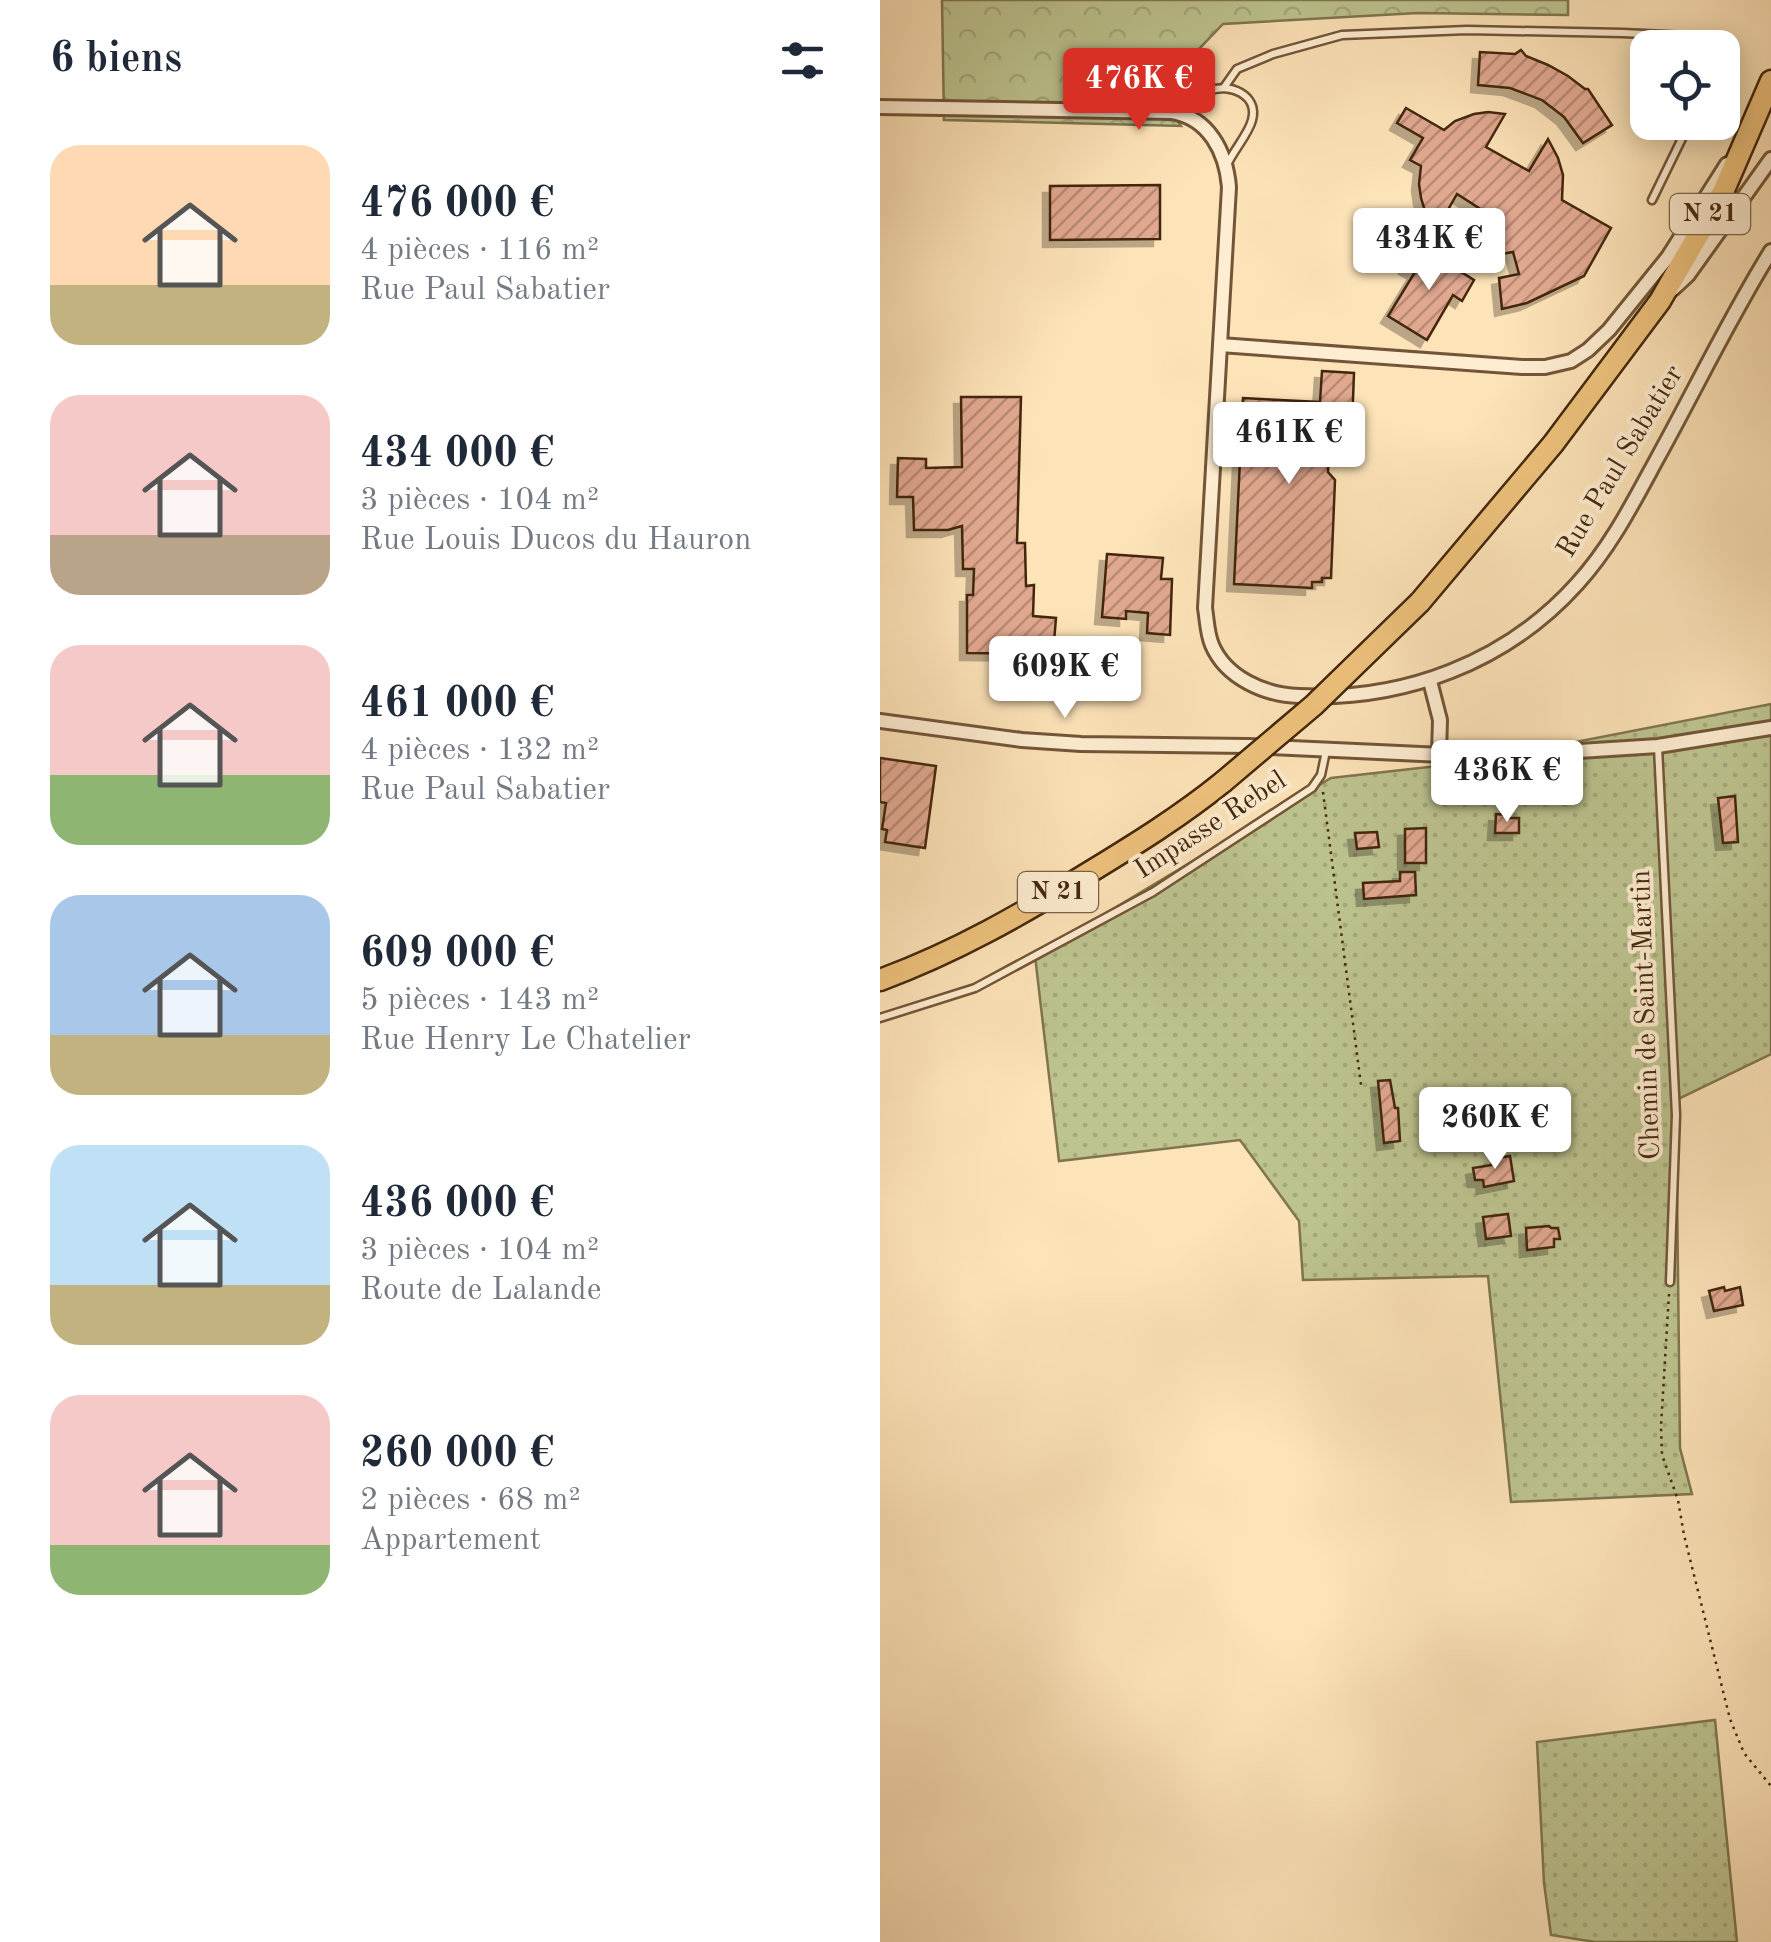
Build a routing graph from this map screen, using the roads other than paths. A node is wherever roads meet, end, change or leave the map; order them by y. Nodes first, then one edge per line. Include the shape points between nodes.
1 (1630, 33) edge
2 (1771, 81) edge
3 (1225, 86) junction
4 (880, 107) edge
5 (1186, 114) junction
6 (1754, 124) junction
7 (1681, 140) edge
8 (1771, 159) edge
9 (1227, 164) junction
10 (1652, 200) dead end
11 (1771, 251) edge
12 (1660, 300) junction
13 (1220, 345) junction
14 (1430, 681) junction
15 (880, 722) edge
16 (1771, 728) edge
17 (1658, 746) junction
18 (1326, 750) junction
19 (1439, 754) junction
20 (880, 980) edge
21 (880, 1018) edge
22 (1670, 1282) road end

1 - 3 lane via 1342,35 1236,70
2 - 6 main road, N 21
3 - 5 lane via 1210,90
3 - 9 lane via 1243,94 1253,109
4 - 5 street
5 - 9 street via 1216,141
6 - 12 main road, N 21
6 - 13 street via 1668,257 1609,330 1571,361 1522,367
7 - 10 lane
8 - 12 street via 1688,275
9 - 13 street, Rue Paul Sabatier
11 - 14 street, Rue Paul Sabatier via 1605,550 1529,629
12 - 20 main road, N 21, bridge via 1552,444 1420,602 1314,706 1148,836 1010,922
13 - 14 street, Rue Paul Sabatier via 1205,608 1220,660 1277,694 1352,695
14 - 19 street via 1440,720
15 - 18 street via 1022,740
16 - 17 street
17 - 19 street
17 - 22 lane, Chemin de Saint-Martin via 1676,1115
18 - 19 street
18 - 21 lane, Impasse Rebel via 1312,788 1152,892 975,988

